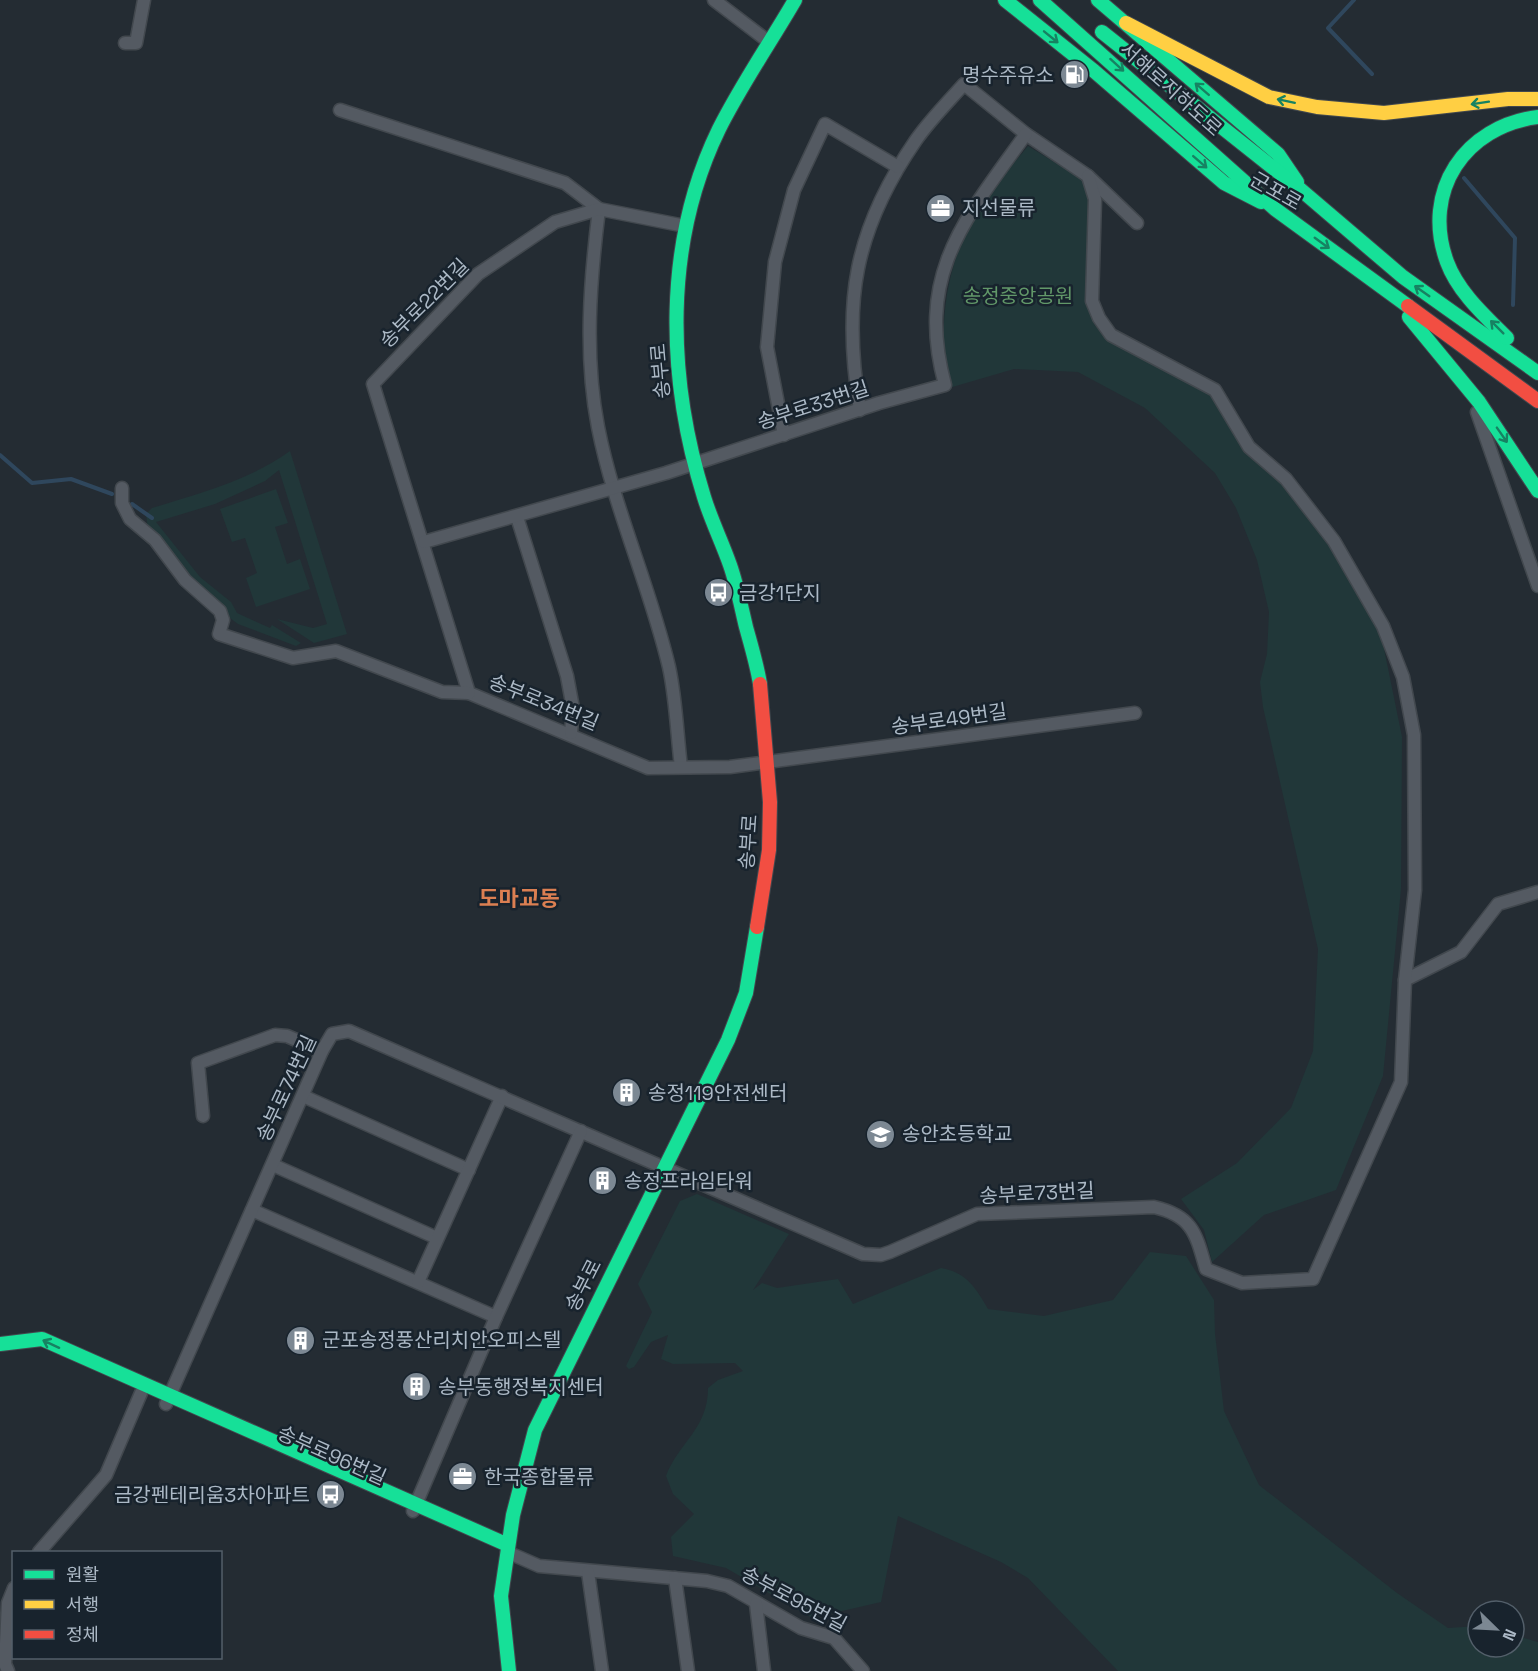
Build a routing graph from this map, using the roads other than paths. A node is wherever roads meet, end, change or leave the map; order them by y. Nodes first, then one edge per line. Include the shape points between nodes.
1 (144, 0) edge
2 (714, 0) edge
3 (795, 0) edge
4 (1005, 0) edge
5 (1040, 0) edge
6 (1098, 0) edge
7 (1090, 22) dead end
8 (1126, 23) junction
9 (769, 42) junction
10 (125, 43) dead end
11 (1538, 99) edge
12 (340, 110) dead end
13 (1538, 117) edge
14 (1026, 134) junction
15 (898, 167) junction
16 (1088, 176) junction
17 (1302, 190) junction
18 (599, 209) junction
19 (1275, 209) junction
20 (1137, 223) dead end
21 (685, 226) junction
22 (1387, 291) junction
23 (1538, 371) edge
24 (1468, 388) junction
25 (1538, 401) edge
26 (860, 410) junction
27 (784, 435) junction
28 (693, 464) junction
29 (122, 489) dead end
30 (613, 489) junction
31 (1538, 491) edge
32 (517, 517) junction
33 (422, 537) junction
34 (1538, 586) edge
35 (469, 693) junction
36 (1135, 713) dead end
37 (571, 733) junction
38 (768, 762) junction
39 (681, 767) junction
40 (1538, 892) edge
41 (1405, 980) junction
42 (322, 1051) junction
43 (303, 1096) junction
44 (502, 1096) junction
45 (203, 1116) dead end
46 (581, 1131) junction
47 (273, 1165) junction
48 (665, 1167) junction
49 (469, 1170) junction
50 (252, 1210) junction
51 (437, 1238) junction
52 (418, 1282) junction
53 (496, 1317) junction
54 (0, 1344) edge
55 (0, 1355) edge
56 (141, 1393) junction
57 (168, 1400) junction
58 (414, 1509) junction
59 (507, 1549) junction
60 (40, 1551) edge
61 (588, 1572) junction
62 (675, 1578) junction
63 (12, 1593) edge
64 (756, 1604) junction
65 (8, 1671) edge
66 (509, 1671) edge
67 (602, 1671) edge
68 (688, 1671) edge
69 (764, 1671) edge
70 (863, 1671) edge

1 - 10 street via 136,43
2 - 9 street
3 - 9 main road, 송부로
4 -> 19 main road, 군포로 via 1224,183
5 -> 19 main road, 서해로지하도로
6 - 8 main road, 군포로
7 - 17 main road, 서해로지하도로
11 -> 8 main road via 1384,113 1317,107 1269,97
17 -> 8 main road, 군포로 via 1278,154
9 - 21 main road, 송부로 via 719,130
12 - 18 street via 565,183
23 -> 13 main road via 1466,296 1444,252 1442,207 1453,167 1476,143 1505,123
14 - 15 street via 963,84
14 - 16 street
14 - 26 street, 송부로33번길 via 971,213 943,267 936,320 937,355 945,385
15 - 26 street via 865,237 856,275 851,311 852,356
15 - 27 street via 825,124 794,189 775,262 767,347
16 - 20 street
16 - 41 street via 1095,199 1092,302 1099,318 1111,334 1215,390 1249,447 1286,479 1334,541 1383,626 1403,677 1414,735 1415,890
23 -> 17 main road, 군포로 via 1403,277
18 - 21 street, 송부로22번길
18 - 30 street via 589,310 590,362 598,426
18 - 33 street, 송부로22번길 via 555,222 478,274 373,384
19 -> 22 main road, 군포로
21 - 28 main road, 송부로 via 676,331 680,392
22 - 24 main road
22 - 25 main road, 군포로
24 -> 31 main road via 1522,462
24 - 34 street
26 - 27 street, 송부로33번길
27 - 28 street, 송부로33번길
28 - 30 street, 송부로33번길
28 - 38 main road, 송부로 via 731,568 760,681
29 - 35 street via 122,503 130,519 154,540 185,580 220,611 223,620 219,634 293,658 336,651 442,692
30 - 32 street, 송부로33번길
30 - 39 street via 669,668
32 - 33 street, 송부로33번길
32 - 37 street via 567,676 573,708
33 - 35 street, 송부로34번길
35 - 37 street, 송부로34번길
36 - 38 street, 송부로49번길
37 - 39 street, 송부로34번길 via 648,768
38 - 39 street, 송부로34번길 via 730,768
38 - 48 main road, 송부로 via 769,850 746,993 728,1040
40 - 41 street via 1498,904 1461,952
41 - 48 street, 송부로73번길 via 1401,1082 1312,1278 1242,1282 1206,1269 1190,1225 1171,1211 1154,1207 977,1214 873,1256 855,1252
42 - 43 street, 송부로74번길
42 - 44 street, 송부로74번길 via 332,1034 348,1031
42 - 45 street via 275,1035 198,1064
43 - 47 street, 송부로74번길
43 - 49 street
44 - 46 street, 송부로74번길
44 - 49 street
46 - 48 street, 송부로74번길
46 - 53 street
47 - 50 street, 송부로74번길
47 - 51 street
48 - 59 main road, 송부로 via 535,1430
49 - 51 street
50 - 52 street
50 - 57 street, 송부로74번길
51 - 52 street
52 - 53 street
53 - 58 street
57 -> 54 main road via 42,1339
55 - 56 main road, 송부로96번길 via 38,1352
56 - 57 main road, 송부로96번길
56 - 60 street via 106,1475
57 - 58 main road, 송부로96번길
58 - 59 main road, 송부로96번길
59 - 61 street, 송부로95번길 via 539,1566
59 - 66 main road, 송부로 via 501,1596
61 - 62 street, 송부로95번길
61 - 67 street
62 - 64 street, 송부로95번길 via 728,1586
62 - 68 street
63 - 65 street via 8,1603
64 - 69 street
64 - 70 street, 송부로95번길 via 801,1628 834,1638

